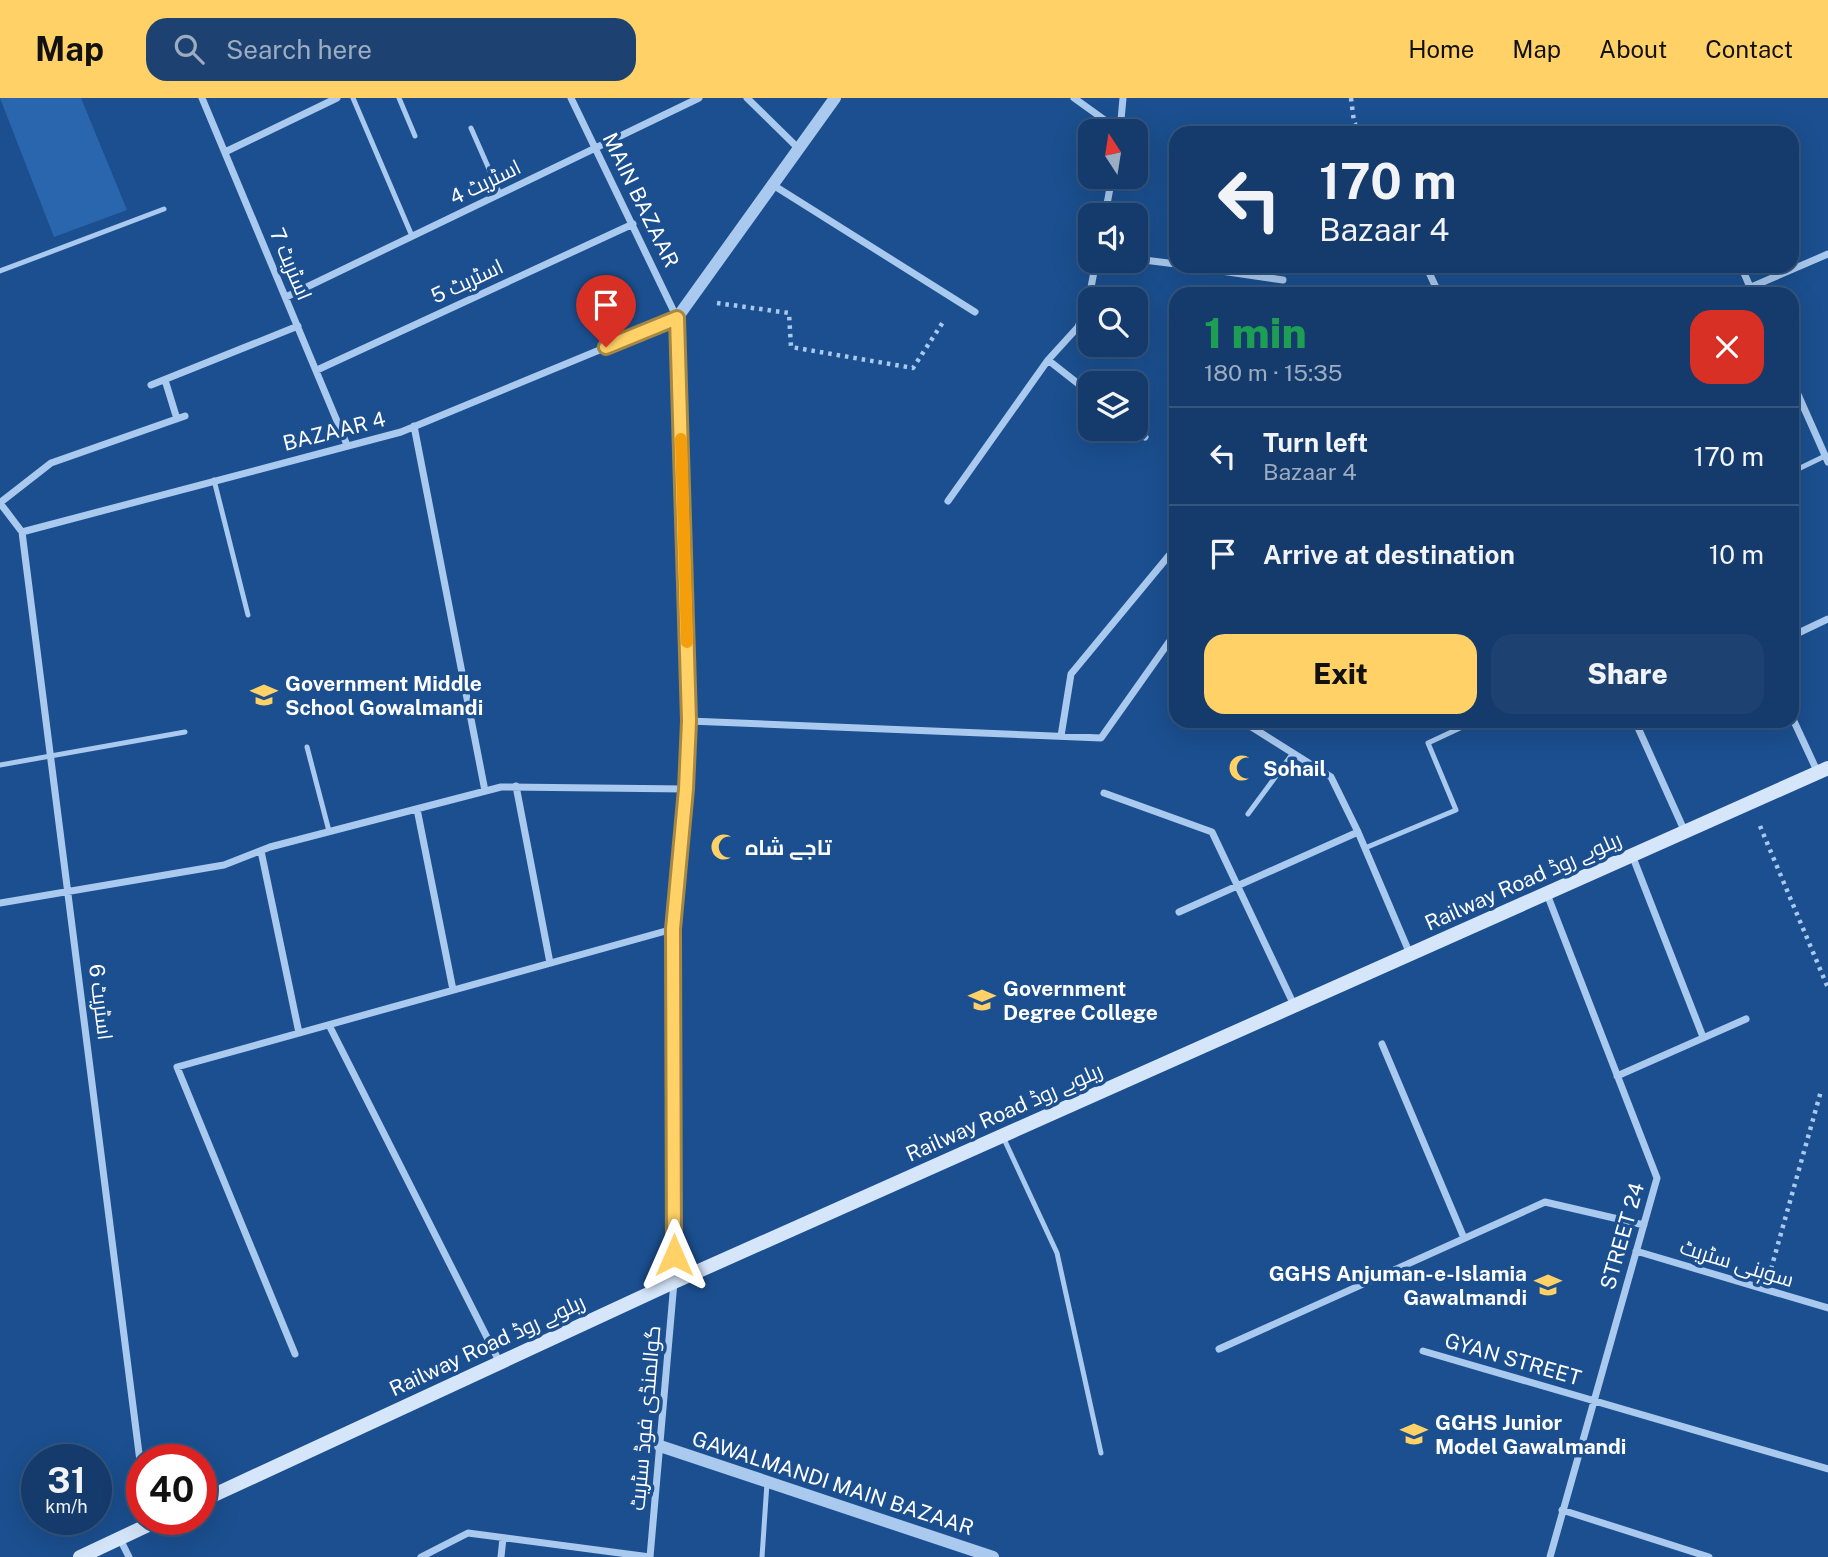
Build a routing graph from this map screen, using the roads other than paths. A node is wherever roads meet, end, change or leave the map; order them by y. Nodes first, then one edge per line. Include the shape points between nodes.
1 (202, 98) edge
2 (337, 98) edge
3 (353, 98) edge
4 (398, 98) edge
5 (571, 98) edge
6 (699, 98) edge
7 (747, 98) edge
8 (835, 98) edge
9 (1074, 98) edge
10 (1123, 98) edge
11 (1103, 119) edge
12 (1121, 119) edge
13 (471, 128) dead end
14 (415, 136) dead end
15 (597, 147) junction
16 (799, 149) junction
17 (225, 152) junction
18 (773, 185) junction
19 (500, 194) junction
20 (164, 209) dead end
21 (633, 224) junction
22 (412, 236) junction
23 (1828, 254) edge
24 (1148, 260) edge
25 (1169, 263) edge
26 (1799, 268) edge
27 (0, 271) edge
28 (1094, 273) edge
29 (1235, 273) edge
30 (1788, 273) edge
31 (1283, 280) dead end
32 (1758, 287) edge
33 (286, 297) junction
34 (975, 312) dead end
35 (677, 318) junction
36 (299, 326) junction
37 (1048, 360) junction
38 (317, 370) junction
39 (165, 380) junction
40 (1078, 384) edge
41 (151, 385) dead end
42 (1799, 397) edge
43 (414, 426) junction
44 (347, 445) junction
45 (1827, 459) edge
46 (1799, 469) edge
47 (214, 480) junction
48 (948, 501) dead end
49 (0, 502) edge
50 (22, 532) junction
51 (1169, 555) edge
52 (248, 615) dead end
53 (1828, 619) edge
54 (1799, 633) edge
55 (1169, 642) dead end
56 (689, 721) junction
57 (1254, 728) edge
58 (1460, 728) edge
59 (1638, 728) edge
60 (1798, 728) edge
61 (185, 732) dead end
62 (1061, 736) junction
63 (307, 747) dead end
64 (1293, 752) junction
65 (51, 755) junction
66 (0, 765) edge
67 (1823, 770) edge
68 (516, 786) junction
69 (686, 789) junction
70 (485, 791) junction
71 (1104, 793) dead end
72 (417, 809) junction
73 (1248, 814) dead end
74 (329, 831) junction
75 (1358, 832) junction
76 (1685, 832) junction
77 (1365, 848) junction
78 (261, 850) junction
79 (1632, 855) junction
80 (1240, 886) junction
81 (69, 891) junction
82 (1547, 894) junction
83 (0, 903) edge
84 (1179, 912) dead end
85 (673, 929) junction
86 (1410, 954) junction
87 (550, 963) junction
88 (453, 990) junction
89 (1294, 1006) junction
90 (1746, 1019) dead end
91 (329, 1025) junction
92 (299, 1033) junction
93 (1703, 1037) junction
94 (1382, 1044) dead end
95 (1617, 1076) junction
96 (1002, 1136) junction
97 (1644, 1225) junction
98 (1464, 1238) junction
99 (1636, 1251) junction
100 (674, 1282) junction
101 (1828, 1308) edge
102 (1219, 1349) dead end
103 (1423, 1351) dead end
104 (295, 1354) dead end
105 (500, 1363) junction
106 (1593, 1401) junction
107 (138, 1444) edge
108 (660, 1446) junction
109 (1101, 1453) dead end
110 (1828, 1469) edge
111 (767, 1480) junction
112 (217, 1494) edge
113 (1562, 1510) junction
114 (127, 1535) edge
115 (503, 1538) junction
116 (120, 1539) junction
117 (80, 1557) edge
118 (129, 1557) edge
119 (421, 1557) edge
120 (501, 1557) edge
121 (650, 1557) edge
122 (762, 1557) edge
123 (993, 1557) edge
124 (1550, 1557) edge
125 (1709, 1557) edge

1 - 17 street, اسٹریٹ 7
2 - 17 street
3 - 22 lane
4 - 14 lane
5 - 15 street, MAIN BAZAAR
6 - 15 street, اسٹریٹ 4
7 - 16 street
8 - 16 street
9 - 11 street
10 - 12 street
13 - 19 lane
15 - 19 street, اسٹریٹ 4
15 - 21 street, MAIN BAZAAR
16 - 18 street
17 - 33 street, اسٹریٹ 7
18 - 34 street
18 - 35 street
19 - 22 street, اسٹریٹ 4
20 - 27 lane
21 - 35 street, MAIN BAZAAR
21 - 38 street, اسٹریٹ 5
22 - 33 street, اسٹریٹ 4
23 - 26 street
24 - 25 street
28 - 37 street via 1079,327
29 - 31 street
30 - 32 street
33 - 36 street, اسٹریٹ 7
35 - 43 street, BAZAAR 4
35 - 56 street
36 - 38 street, اسٹریٹ 7
36 - 39 street
37 - 40 street
37 - 48 street
38 - 44 street, اسٹریٹ 7
39 - 41 street
39 - 49 street via 181,418 51,463
42 - 45 street
43 - 44 street, BAZAAR 4
43 - 70 street
44 - 47 street, BAZAAR 4
45 - 46 lane
47 - 50 street, BAZAAR 4
47 - 52 lane
49 - 50 street
50 - 65 street, اسٹریٹ 6
51 - 62 street via 1071,674
53 - 54 street
55 - 62 street via 1101,738
56 - 62 street
56 - 69 street
57 - 64 street
58 - 77 lane via 1428,743 1456,810
59 - 76 street
60 - 67 street
61 - 65 lane
63 - 74 lane
64 - 73 lane
64 - 75 street via 1331,777
65 - 66 lane
65 - 81 street, اسٹریٹ 6
67 - 76 main road, Railway Road ریلوے روڈ
68 - 69 street
68 - 70 street
68 - 87 street
69 - 85 street
70 - 72 street
71 - 80 street via 1212,832
72 - 74 street
72 - 88 street
74 - 78 street
75 - 77 street
75 - 80 street
76 - 79 main road, Railway Road ریلوے روڈ
77 - 86 street
78 - 81 street via 224,865
78 - 92 street
79 - 82 main road, Railway Road ریلوے روڈ
79 - 93 street
80 - 84 street
80 - 89 street
81 - 83 street
81 - 107 street, اسٹریٹ 6
82 - 86 main road, Railway Road ریلوے روڈ
82 - 95 street, STREET 24
85 - 87 street
85 - 100 street
86 - 89 main road, Railway Road ریلوے روڈ
87 - 88 street
88 - 91 street
89 - 96 main road, Railway Road ریلوے روڈ
90 - 93 street
91 - 92 street
91 - 105 street
92 - 104 street via 177,1067
93 - 95 street
94 - 98 street
95 - 97 street, STREET 24 via 1657,1178
96 - 100 main road, Railway Road ریلوے روڈ
96 - 109 lane via 1057,1253
97 - 98 street via 1545,1202
97 - 99 street, STREET 24
98 - 102 street
99 - 101 street, سوہنی سٹریٹ
99 - 106 street, STREET 24
100 - 105 main road, Railway Road ریلوے روڈ
100 - 108 street, گوالمنڈی فوڈ سٹریٹ
103 - 106 street, GYAN STREET
105 - 112 main road, Railway Road ریلوے روڈ
106 - 110 street, GYAN STREET
106 - 113 street, STREET 24
108 - 111 street, GAWALMANDI MAIN BAZAAR
108 - 121 street, گوالمنڈی فوڈ سٹریٹ
111 - 122 lane
111 - 123 street, GAWALMANDI MAIN BAZAAR
113 - 124 street, STREET 24
113 - 125 street
114 - 116 main road
115 - 119 street via 468,1533
115 - 120 street
115 - 121 street
116 - 117 main road
116 - 118 street

